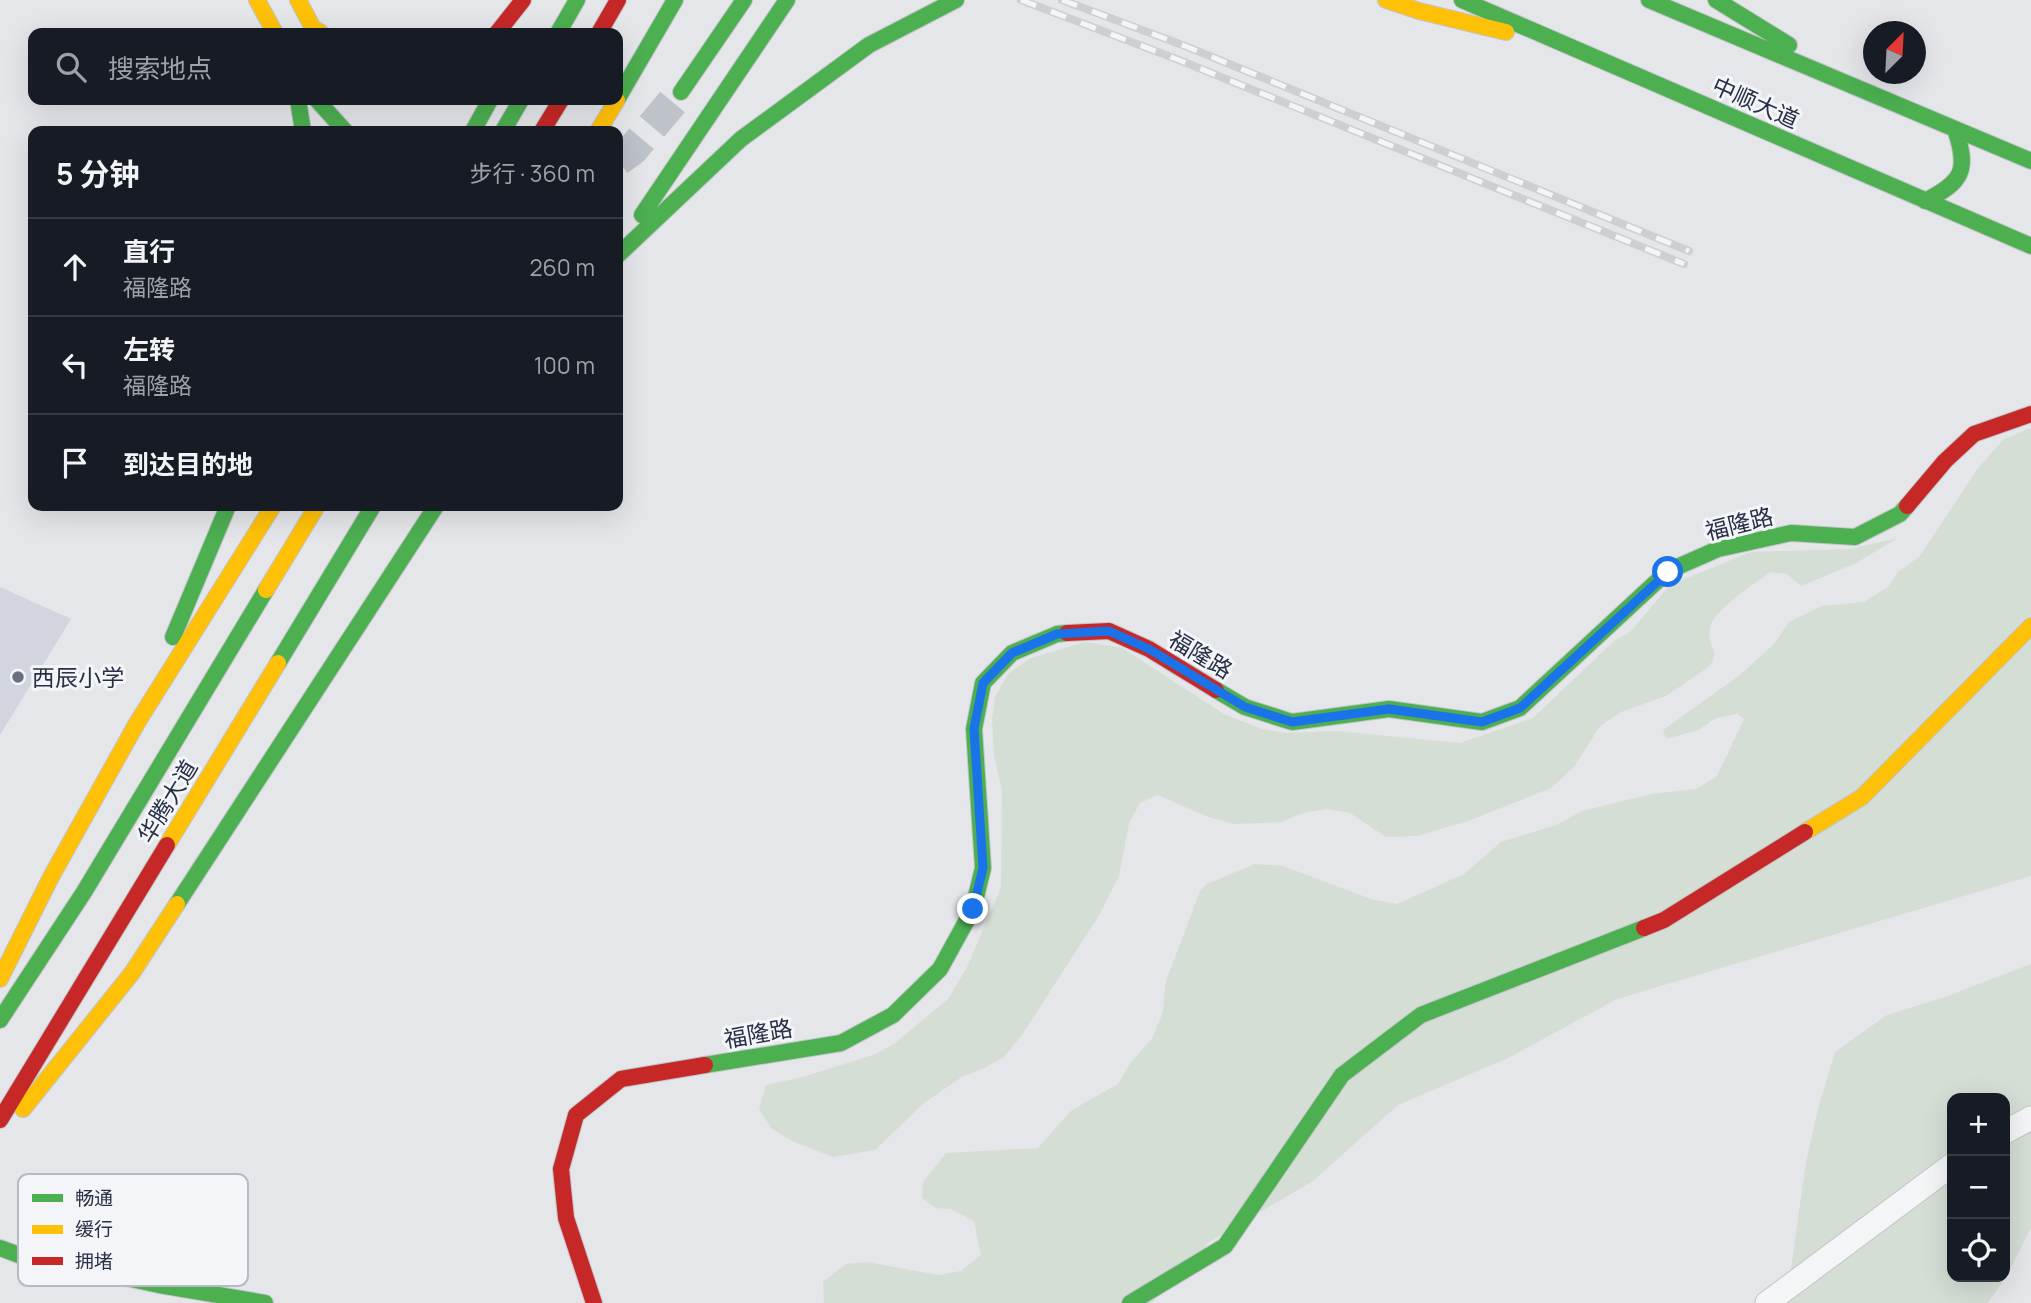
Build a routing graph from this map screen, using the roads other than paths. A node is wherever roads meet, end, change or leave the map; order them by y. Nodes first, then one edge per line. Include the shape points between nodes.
1 (257, 0) edge
2 (298, 0) edge
3 (523, 0) edge
4 (577, 0) edge
5 (618, 0) edge
6 (675, 0) edge
7 (744, 0) edge
8 (787, 0) edge
9 (956, 0) edge
10 (1386, 0) edge
11 (1462, 0) edge
12 (1649, 0) edge
13 (1716, 0) edge
14 (272, 28) edge
15 (313, 28) edge
16 (501, 28) edge
17 (561, 28) edge
18 (602, 28) edge
19 (1578, 50) junction
20 (1856, 87) junction
21 (623, 89) edge
22 (681, 92) tunnel mouth
23 (299, 105) edge
24 (322, 105) edge
25 (487, 105) edge
26 (518, 105) edge
27 (558, 105) edge
28 (613, 105) edge
29 (302, 126) edge
30 (340, 126) edge
31 (476, 126) edge
32 (506, 126) edge
33 (545, 126) edge
34 (601, 126) edge
35 (1955, 129) junction
36 (2031, 161) edge
37 (1925, 201) junction
38 (623, 246) edge
39 (2031, 246) edge
40 (623, 248) edge
41 (2031, 414) edge
42 (226, 511) edge
43 (270, 511) edge
44 (314, 511) edge
45 (370, 511) edge
46 (433, 511) edge
47 (2031, 626) edge
48 (137, 723) junction
49 (0, 979) edge
50 (0, 1020) edge
51 (2031, 1118) edge
52 (0, 1120) edge
53 (2010, 1129) edge
54 (0, 1137) edge
55 (1947, 1169) edge
56 (0, 1248) edge
57 (18, 1255) edge
58 (165, 1286) edge
59 (265, 1303) edge
60 (594, 1303) edge
61 (1130, 1303) edge
62 (1767, 1303) edge

1 - 14 main road
2 - 15 main road
3 - 16 main road
4 - 17 main road
5 - 18 main road
6 - 21 main road
7 - 22 main road
8 - 38 main road
9 - 40 main road via 869,45 741,139
10 - 19 main road
11 - 19 main road, 中顺大道
12 - 20 main road
13 - 20 main road
19 - 37 main road, 中顺大道
20 - 35 main road
23 - 29 main road
24 - 30 main road
25 - 31 main road
26 - 32 main road
27 - 33 main road
28 - 34 main road
35 - 36 main road
35 - 37 main road via 1964,152 1962,174 1947,191
37 - 39 main road, 中顺大道
41 - 60 main road, 福隆路 via 1974,435 1900,514 1855,537 1791,533 1718,548 1668,572 1520,708 1482,722 1389,709 1292,722 1245,707 1149,649 1109,631 1057,634 1012,653 983,683 974,729 983,868 973,909 940,969 893,1015 841,1042 621,1079 576,1115 561,1169 566,1218
42 - 48 main road
43 - 48 main road
44 - 50 main road, 华腾大道 via 84,892
45 - 52 main road, 华腾大道
46 - 54 main road via 132,973
47 - 61 main road via 1862,797 1664,920 1421,1015 1342,1075 1225,1246
48 - 49 main road
51 - 53 street
55 - 62 street
56 - 57 main road
58 - 59 main road

